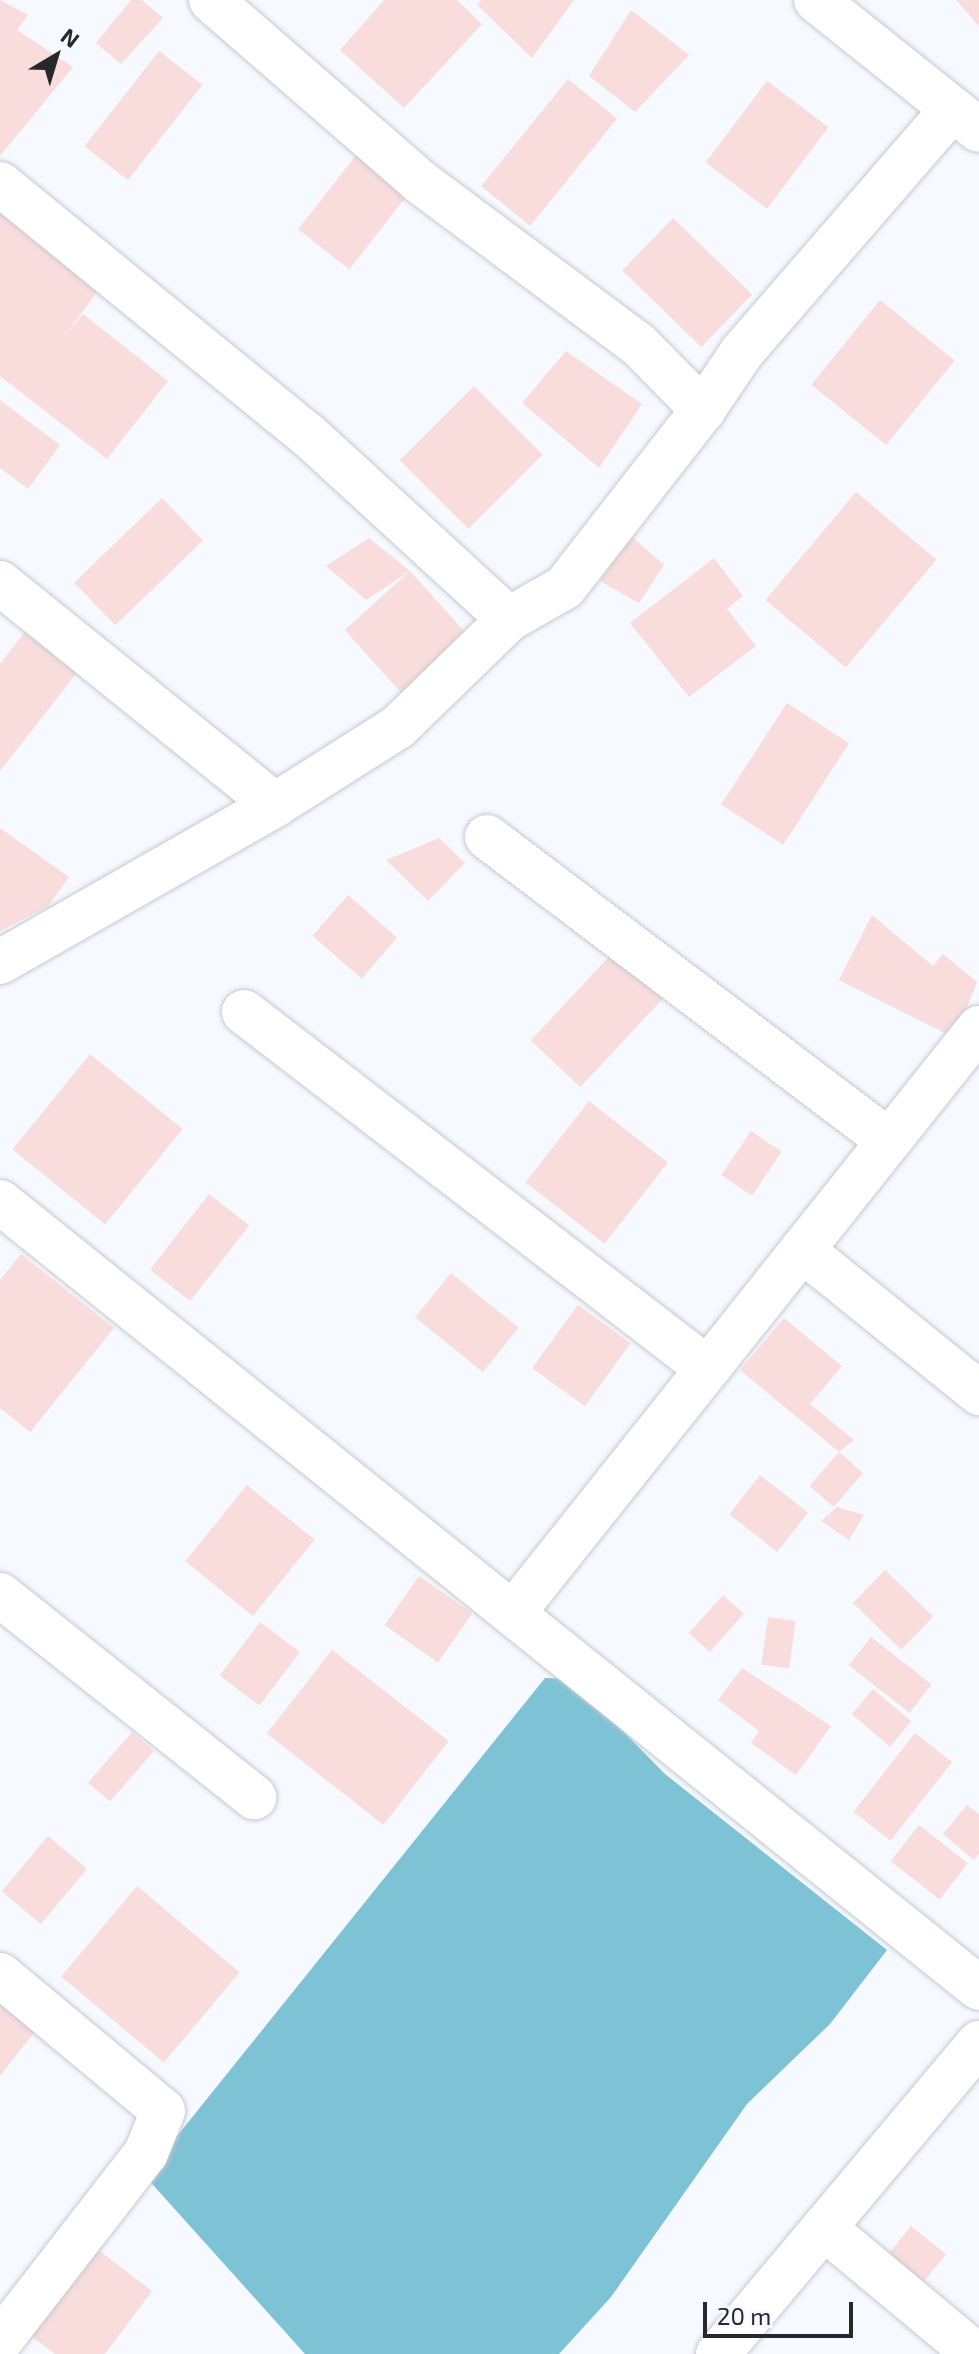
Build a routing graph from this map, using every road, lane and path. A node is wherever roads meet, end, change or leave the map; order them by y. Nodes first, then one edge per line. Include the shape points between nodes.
1 (211, 0) edge
2 (816, 0) edge
3 (970, 119) edge
4 (0, 184) edge
5 (703, 410) junction
6 (0, 583) edge
7 (509, 619) junction
8 (275, 805) junction
9 (487, 837) dead end
10 (0, 962) edge
11 (244, 1012) dead end
12 (979, 1028) edge
13 (889, 1141) junction
14 (0, 1202) edge
15 (802, 1250) junction
16 (708, 1369) junction
17 (979, 1393) edge
18 (0, 1595) edge
19 (513, 1613) junction
20 (254, 1797) dead end
21 (971, 1966) edge
22 (0, 1975) edge
23 (979, 2043) edge
24 (824, 2228) junction
25 (0, 2341) edge
26 (718, 2354) edge
27 (975, 2354) edge

1 - 5 street via 419,181 638,344
2 - 3 street
3 - 5 street via 742,352
4 - 7 street via 307,434
5 - 7 street via 565,587
6 - 8 street
7 - 8 street via 398,727
8 - 10 street
9 - 13 street
11 - 16 street
12 - 13 street
13 - 15 street
14 - 19 street
15 - 16 street
15 - 17 street
16 - 19 street
18 - 20 street
19 - 21 street
22 - 25 street via 163,2111 146,2153
23 - 24 street
24 - 26 street
24 - 27 street

